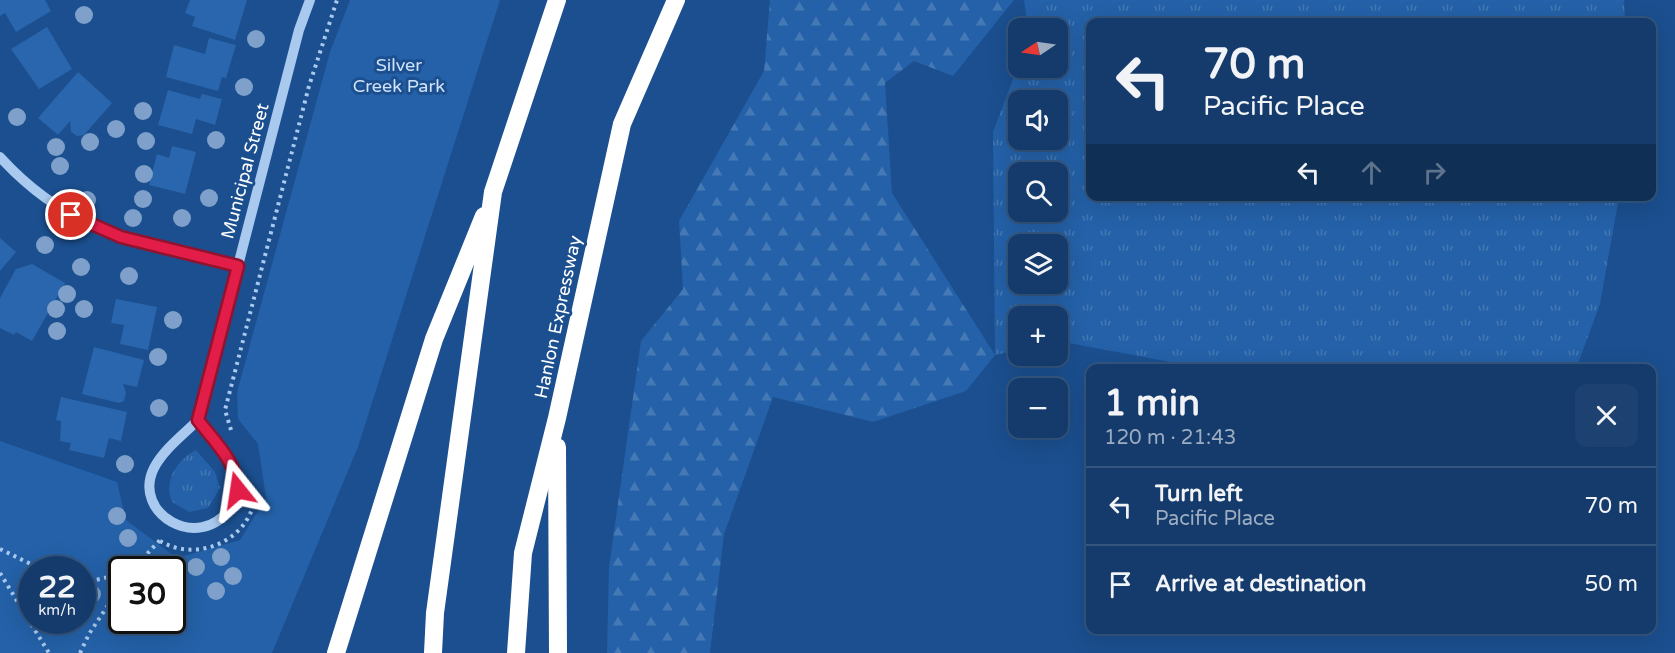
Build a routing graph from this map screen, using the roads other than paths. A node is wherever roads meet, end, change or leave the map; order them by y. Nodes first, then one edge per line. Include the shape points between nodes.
1 (310, 0) edge
2 (557, 0) edge
3 (676, 0) edge
4 (0, 157) edge
5 (493, 192) junction
6 (238, 266) junction
7 (557, 418) junction
8 (198, 420) junction
9 (336, 653) edge
10 (433, 653) edge
11 (516, 653) edge
12 (558, 653) edge

1 - 6 street, Municipal Street
2 - 5 highway
3 - 7 highway, Hanlon Expressway via 622,124
4 - 6 street via 44,198 94,227
5 - 9 highway via 434,339
5 - 10 highway via 435,613
6 - 8 street, Municipal Street
7 - 11 highway, Hanlon Expressway via 523,553
7 - 12 highway
8 - 8 street via 232,463 238,490 218,521 193,529 174,524 164,516 151,497 150,486 162,456

